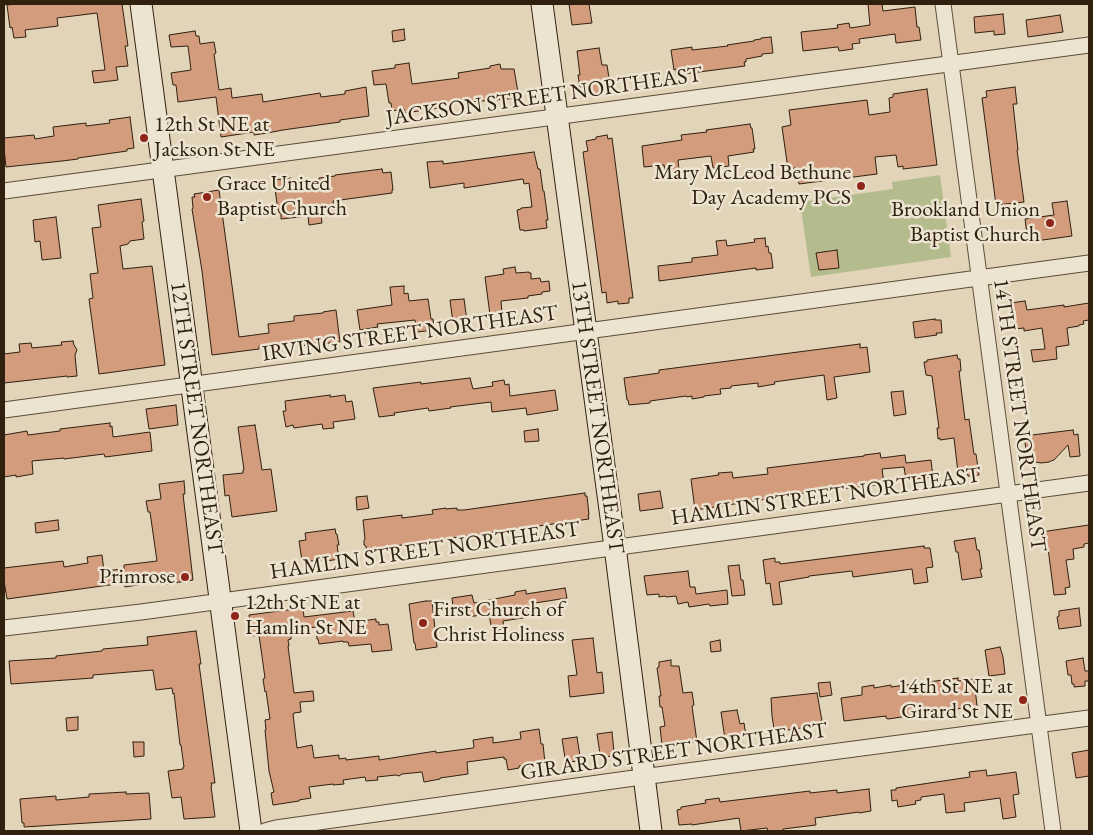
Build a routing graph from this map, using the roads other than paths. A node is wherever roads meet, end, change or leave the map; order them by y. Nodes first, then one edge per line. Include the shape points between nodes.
1 (141, 4) edge
2 (542, 4) edge
3 (943, 4) edge
4 (1089, 46) edge
5 (951, 64) junction
6 (557, 117) junction
7 (163, 170) junction
8 (4, 191) edge
9 (1089, 263) edge
10 (980, 278) junction
11 (585, 332) junction
12 (192, 384) junction
13 (4, 410) edge
14 (1089, 483) edge
15 (1008, 494) junction
16 (615, 547) junction
17 (220, 600) junction
18 (4, 628) edge
19 (1089, 718) edge
20 (1039, 724) junction
21 (644, 778) junction
22 (251, 831) edge
23 (265, 831) edge
24 (651, 831) edge
25 (1053, 831) edge

1 - 7 street, 12TH STREET NORTHEAST
2 - 6 street, 13TH STREET NORTHEAST
3 - 5 street, 14TH STREET NORTHEAST
4 - 5 street, JACKSON STREET NORTHEAST
5 - 6 street, JACKSON STREET NORTHEAST
5 - 10 street, 14TH STREET NORTHEAST
6 - 7 street, JACKSON STREET NORTHEAST
6 - 11 street, 13TH STREET NORTHEAST
7 - 8 street, JACKSON STREET NORTHEAST
7 - 12 street, 12TH STREET NORTHEAST
9 - 10 street, IRVING STREET NORTHEAST
10 - 11 street, IRVING STREET NORTHEAST
10 - 15 street, 14TH STREET NORTHEAST
11 - 12 street, IRVING STREET NORTHEAST
11 - 16 street, 13TH STREET NORTHEAST
12 - 13 street, IRVING STREET NORTHEAST
12 - 17 street, 12TH STREET NORTHEAST
14 - 15 street, HAMLIN STREET NORTHEAST
15 - 16 street, HAMLIN STREET NORTHEAST
15 - 20 street, 14TH STREET NORTHEAST
16 - 17 street, HAMLIN STREET NORTHEAST
16 - 21 street, 13TH STREET NORTHEAST
17 - 18 street, HAMLIN STREET NORTHEAST
17 - 22 street, 12TH STREET NORTHEAST
19 - 20 street, GIRARD STREET NORTHEAST
20 - 21 street, GIRARD STREET NORTHEAST
20 - 25 street, 14TH STREET NORTHEAST
21 - 23 street, GIRARD STREET NORTHEAST
21 - 24 street, 13TH STREET NORTHEAST

